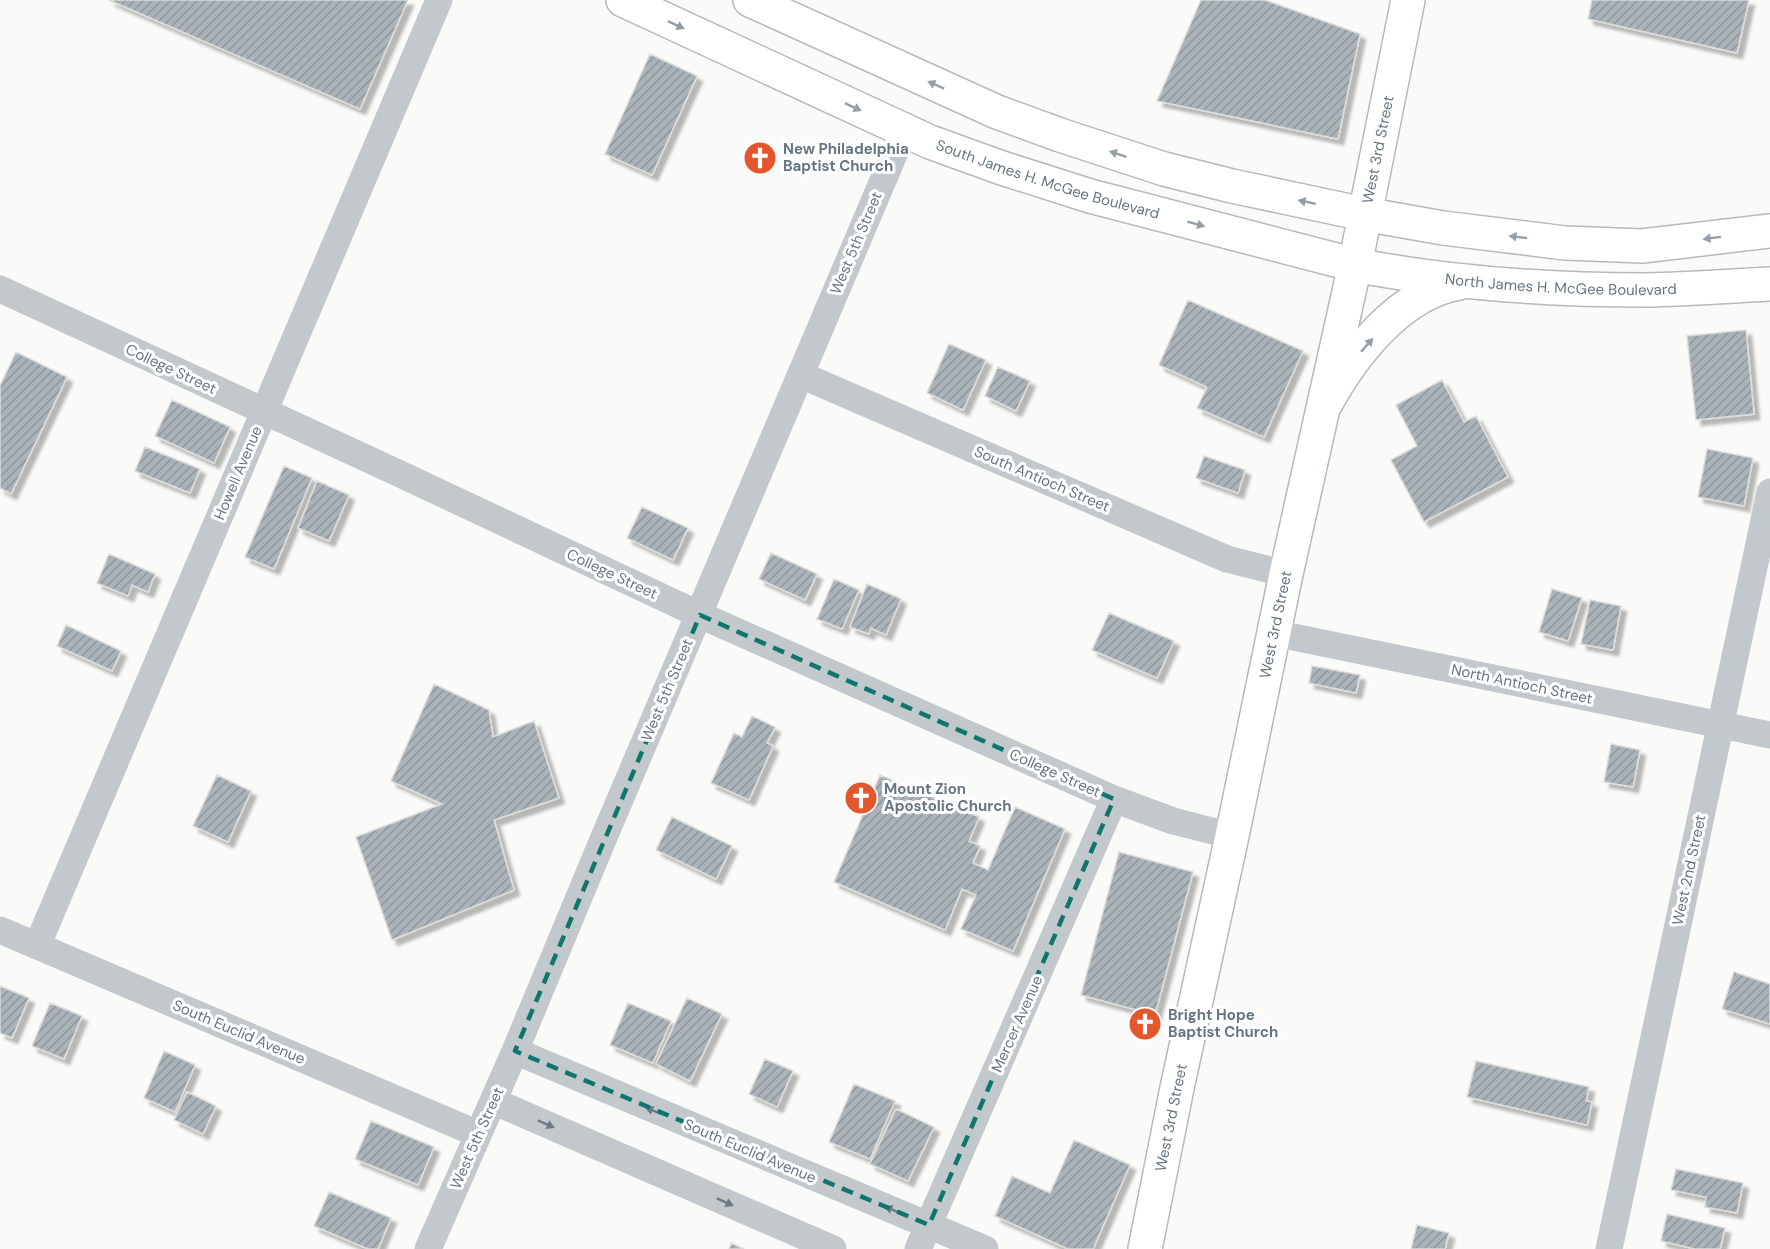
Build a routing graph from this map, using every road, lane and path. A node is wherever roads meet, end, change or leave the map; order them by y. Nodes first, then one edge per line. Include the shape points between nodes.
1 (440, 0) edge
2 (623, 0) edge
3 (750, 0) edge
4 (1408, 0) edge
5 (904, 131) junction
6 (1364, 214) junction
7 (1770, 231) edge
8 (1355, 265) junction
9 (1468, 281) junction
10 (1770, 284) edge
11 (0, 289) edge
12 (801, 375) junction
13 (1322, 410) junction
14 (264, 411) junction
15 (1770, 492) edge
16 (1286, 574) junction
17 (700, 615) junction
18 (1274, 633) junction
19 (1720, 724) junction
20 (1770, 735) edge
21 (1114, 799) junction
22 (1232, 836) junction
23 (0, 930) edge
24 (37, 946) junction
25 (515, 1051) junction
26 (493, 1101) junction
27 (478, 1134) junction
28 (923, 1237) edge
29 (428, 1249) edge
30 (833, 1249) edge
31 (985, 1249) edge
32 (1145, 1249) edge
33 (1609, 1249) edge

1 - 14 street, Howell Avenue
2 -> 5 main road, South James H. McGee Boulevard
6 -> 3 main road via 1164,169 1060,135 959,95
4 - 6 main road, West 3rd Street
5 -> 8 main road, South James H. McGee Boulevard via 1090,196
5 - 12 street, West 5th Street
7 -> 6 main road via 1642,246 1565,243
6 - 8 main road, West 3rd Street
8 - 9 main road, North James H. McGee Boulevard
8 - 13 main road, West 3rd Street
9 - 10 main road, North James H. McGee Boulevard via 1646,290
13 -> 9 main road via 1367,343 1407,304 1446,285
11 - 14 street, College Street
12 - 16 street, South Antioch Street via 1227,558
12 - 17 street, West 5th Street
13 - 16 main road, West 3rd Street
14 - 17 street, College Street
14 - 24 street, Howell Avenue
15 - 19 street, West 2nd Street
16 - 18 main road, West 3rd Street
17 - 21 street, College Street
17 - 25 street, West 5th Street
18 - 19 street, North Antioch Street
18 - 22 main road, West 3rd Street
19 - 20 street, North Antioch Street
19 - 33 street, West 2nd Street
21 - 22 street, College Street via 1173,821
21 - 28 street, Mercer Avenue
22 - 32 main road, West 3rd Street
23 - 24 street, South Euclid Avenue
24 - 27 street, South Euclid Avenue
25 - 26 street, West 5th Street
28 -> 25 street, South Euclid Avenue via 718,1138
26 - 27 street, West 5th Street
26 -> 30 street
27 - 29 street, West 5th Street
28 - 31 street, South Euclid Avenue

